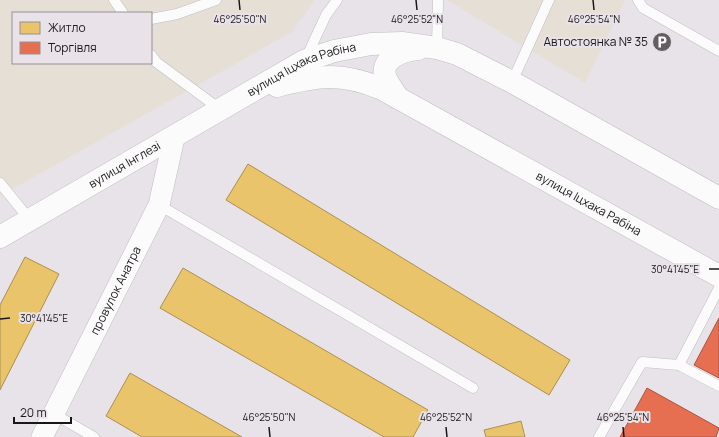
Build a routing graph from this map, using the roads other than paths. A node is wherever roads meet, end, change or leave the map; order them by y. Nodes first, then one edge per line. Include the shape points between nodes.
1 (114, 0) edge
2 (216, 0) edge
3 (336, 0) edge
4 (438, 0) edge
5 (549, 0) edge
6 (638, 0) edge
7 (122, 12) edge
8 (152, 19) edge
9 (437, 48) junction
10 (719, 51) edge
11 (152, 56) edge
12 (304, 62) junction
13 (512, 82) junction
14 (249, 94) junction
15 (398, 98) junction
16 (221, 110) junction
17 (174, 138) junction
18 (0, 183) edge
19 (719, 198) edge
20 (159, 205) junction
21 (30, 220) junction
22 (0, 237) edge
23 (719, 276) edge
24 (719, 288) edge
25 (679, 365) junction
26 (719, 386) edge
27 (473, 388) dead end
28 (54, 414) junction
29 (42, 437) edge
30 (94, 437) edge
31 (599, 437) edge

1 - 7 lane
2 - 8 lane via 177,14
3 - 12 lane via 326,15
4 - 9 lane
5 - 13 lane
6 - 10 lane via 643,8
9 - 12 main road, вулиця Іцхака Рабіна via 402,43 371,44 334,51
9 - 13 main road, вулиця Іцхака Рабіна via 457,54
9 - 15 main road via 402,52 391,57 385,70 386,78
11 - 16 lane
12 - 14 main road, вулиця Іцхака Рабіна
13 - 19 main road, вулиця Іцхака Рабіна
14 - 15 main road, вулиця Іцхака Рабіна via 324,76 345,77 365,82
14 - 16 main road, вулиця Інглезі
15 - 23 main road, вулиця Іцхака Рабіна
16 - 17 main road, вулиця Інглезі
17 - 20 street, провулок Анатра
17 - 21 main road, вулиця Інглезі
18 - 21 lane
20 - 27 lane
20 - 28 street, провулок Анатра
21 - 22 main road, вулиця Інглезі
24 - 25 lane
25 - 26 lane
25 - 31 lane via 642,362
28 - 29 street, провулок Анатра
28 - 30 lane

